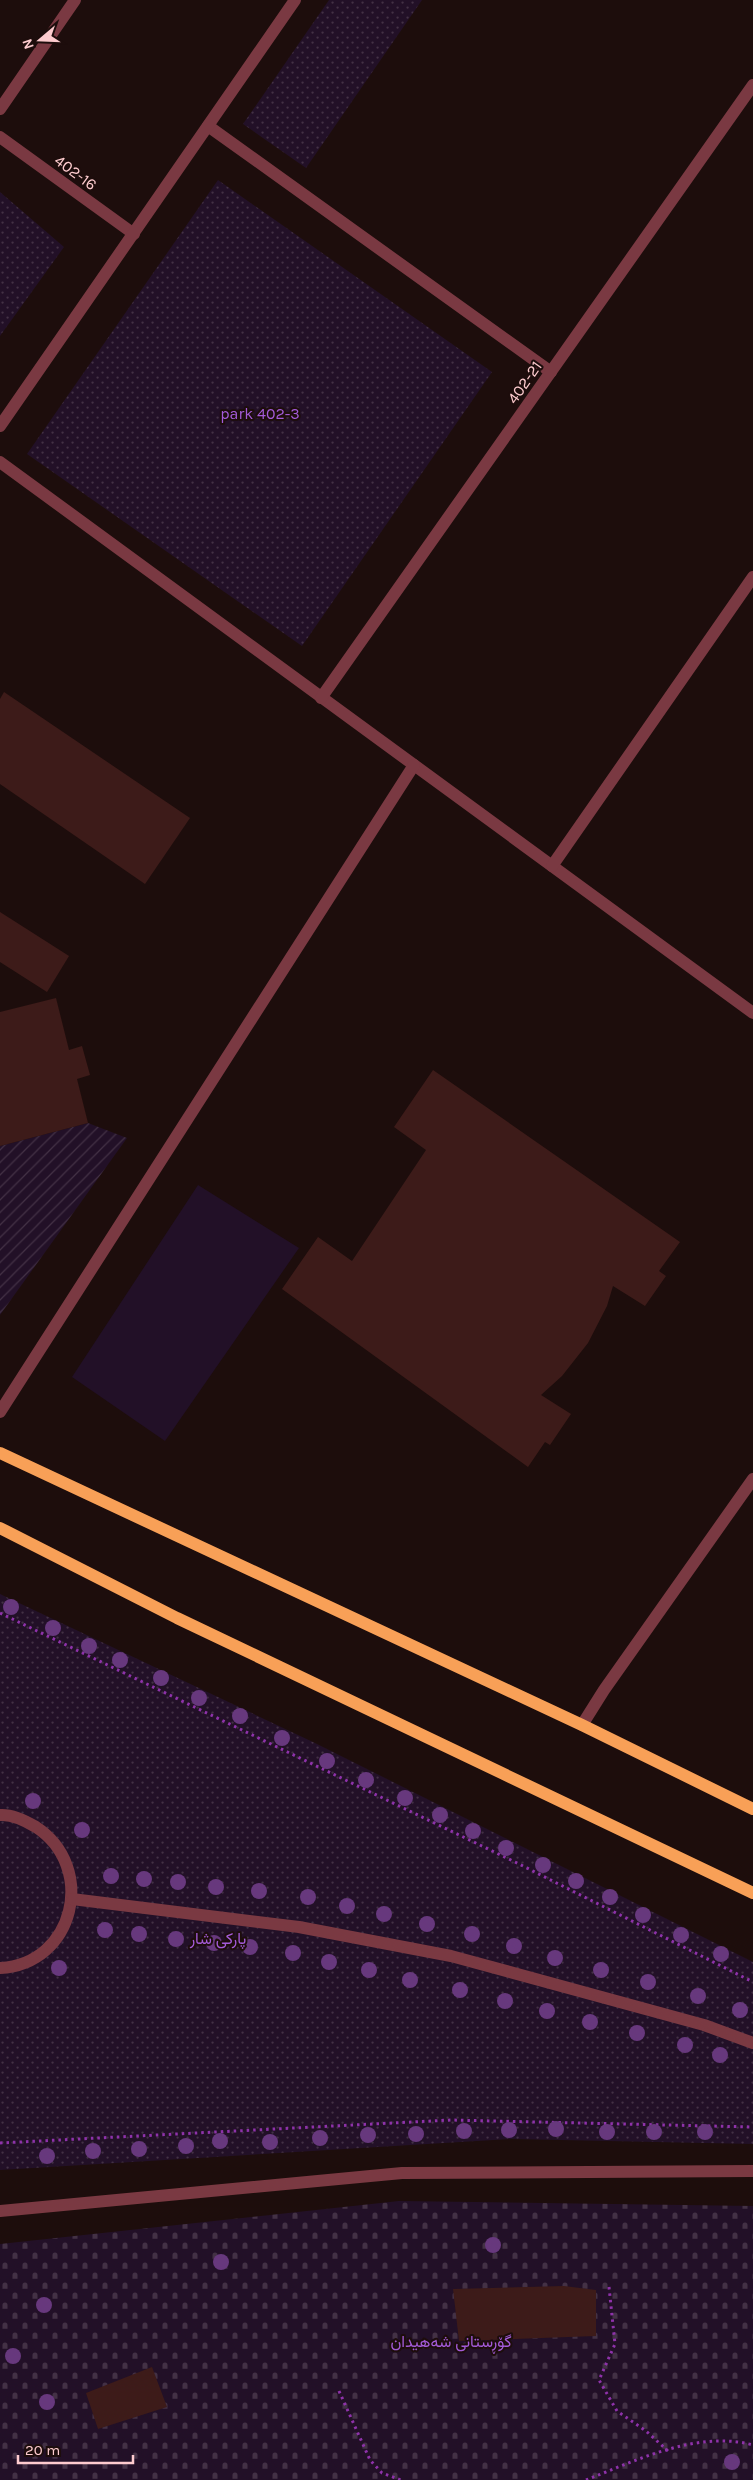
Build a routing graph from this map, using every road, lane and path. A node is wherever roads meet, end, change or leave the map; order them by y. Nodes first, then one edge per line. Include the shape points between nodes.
1 (75, 0) edge
2 (295, 0) edge
3 (753, 85) edge
4 (0, 109) edge
5 (208, 126) junction
6 (0, 137) edge
7 (134, 234) junction
8 (551, 372) junction
9 (0, 426) edge
10 (0, 462) edge
11 (753, 576) edge
12 (321, 698) junction
13 (414, 765) junction
14 (552, 866) junction
15 (753, 1013) edge
16 (0, 1412) edge
17 (0, 1453) edge
18 (753, 1479) edge
19 (0, 1528) edge
20 (0, 1612) edge
21 (582, 1725) junction
22 (753, 1809) edge
23 (0, 1815) edge
24 (753, 1893) edge
25 (72, 1899) junction
26 (0, 1968) edge
27 (753, 1982) edge
28 (753, 2043) edge
29 (753, 2127) edge
30 (0, 2143) edge
31 (753, 2171) edge
32 (0, 2211) edge
33 (609, 2287) dead end
34 (339, 2391) dead end
35 (753, 2445) edge
36 (668, 2451) junction
37 (401, 2480) edge
38 (586, 2480) edge

1 - 4 street
2 - 5 street
3 - 8 street, 402-21
5 - 7 street
5 - 8 street
6 - 7 street, 402-16
7 - 9 street
8 - 12 street, 402-21
10 - 12 street
11 - 14 street
12 - 13 street
13 - 14 street
13 - 16 street
14 - 15 street
17 - 21 main road
18 - 21 street
19 - 24 main road via 177,1618
20 - 27 path via 402,1806
21 - 22 main road
23 - 25 street via 27,1821 47,1834 62,1853 70,1876
25 - 26 street via 66,1923 53,1944 34,1959
25 - 28 street via 299,1927 451,1956 704,2025
29 - 30 path via 451,2120
31 - 32 street via 402,2173
33 - 36 path via 615,2344 599,2380 617,2411
34 - 37 path via 370,2460 382,2474
35 - 36 path via 733,2439
36 - 38 path

